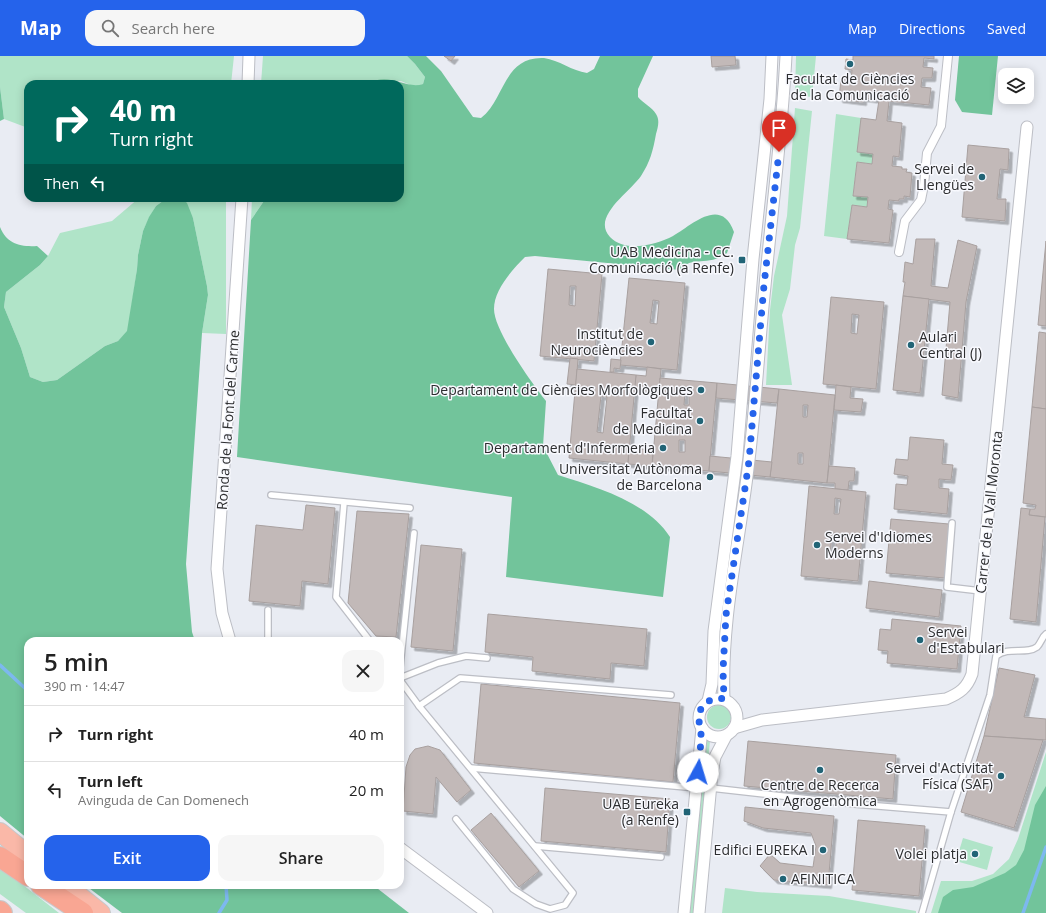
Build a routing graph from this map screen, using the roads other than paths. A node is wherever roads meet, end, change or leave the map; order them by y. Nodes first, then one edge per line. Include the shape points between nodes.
1 (249, 56) edge
2 (772, 56) edge
3 (786, 56) edge
4 (948, 56) edge
5 (248, 80) edge
6 (1027, 127) dead end
7 (242, 202) edge
8 (899, 252) dead end
9 (271, 495) dead end
10 (344, 503) junction
11 (410, 508) dead end
12 (952, 523) dead end
13 (414, 533) dead end
14 (981, 591) junction
15 (268, 610) dead end
16 (1046, 634) edge
17 (229, 637) edge
18 (268, 637) edge
19 (367, 637) edge
20 (403, 637) edge
21 (487, 658) dead end
22 (404, 677) edge
23 (404, 685) edge
24 (671, 695) dead end
25 (724, 699) junction
26 (708, 701) junction
27 (419, 706) junction
28 (736, 712) junction
29 (762, 720) junction
30 (702, 728) junction
31 (734, 728) junction
32 (726, 736) junction
33 (471, 768) junction
34 (697, 788) junction
35 (711, 788) junction
36 (951, 812) junction
37 (456, 819) dead end
38 (0, 832) edge
39 (535, 846) junction
40 (404, 851) edge
41 (24, 852) edge
42 (0, 857) edge
43 (661, 857) dead end
44 (24, 873) edge
45 (47, 889) edge
46 (71, 889) edge
47 (83, 913) edge
48 (101, 913) edge
49 (488, 913) edge
50 (684, 913) edge
51 (699, 913) edge
52 (922, 913) edge

1 - 5 street
2 - 26 street via 737,456 714,631 712,684
3 - 25 street via 784,100 764,285 749,461 726,615
4 - 8 street via 941,126 927,153 921,200 905,221
6 - 14 street, Carrer de la Vall Moronta
7 - 17 street, Ronda de la Font del Carme via 217,569 222,613
9 - 10 lane
10 - 11 lane
10 - 19 lane via 336,597
12 - 14 lane via 947,587
13 - 20 lane
14 - 29 street, Carrer de la Vall Moronta via 972,674 960,693 946,699
15 - 18 lane
16 - 36 lane via 1032,649 1003,650 996,656 986,709
21 - 22 lane via 466,656 438,663
23 - 27 lane
24 - 27 lane via 460,678
25 - 26 street
25 - 28 street via 731,703
26 - 30 street via 699,713
27 - 33 lane
28 - 29 street, Carrer de la Vall Moronta
28 - 31 street
29 - 31 street, Carrer de la Vall Moronta
30 - 32 street via 712,736
30 - 34 street
31 - 32 street
32 - 35 street via 715,758
33 - 34 lane
33 - 39 lane
34 - 50 street
35 - 36 lane
35 - 51 street
36 - 52 lane
37 - 39 lane via 513,889 550,910 565,905 573,893
38 - 41 highway
39 - 43 lane
40 - 49 street
42 - 44 highway
45 - 47 highway
46 - 48 highway

